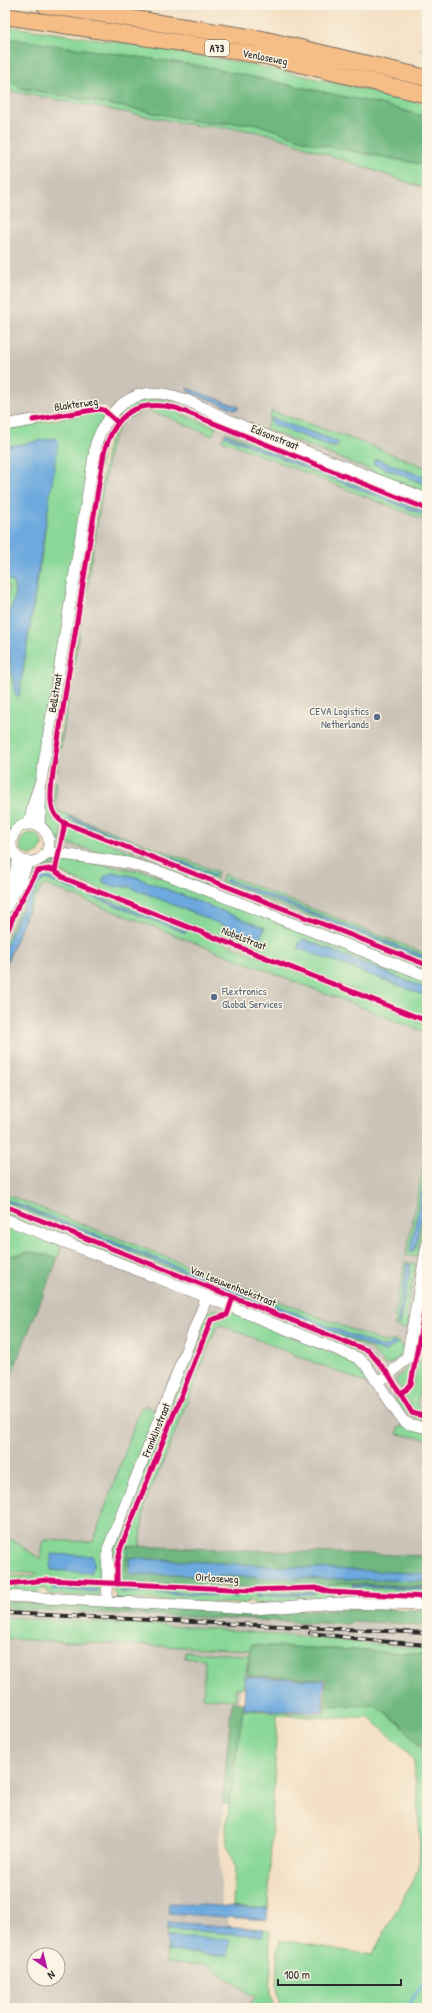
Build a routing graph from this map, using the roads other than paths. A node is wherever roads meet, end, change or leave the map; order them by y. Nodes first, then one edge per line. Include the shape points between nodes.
1 (45, 5) edge
2 (5, 16) edge
3 (427, 78) edge
4 (427, 95) edge
5 (110, 415) joint
6 (33, 420) dead end
7 (5, 425) edge
8 (427, 499) edge
9 (34, 825) junction
10 (48, 847) junction
11 (23, 860) junction
12 (5, 908) edge
13 (427, 976) edge
14 (5, 1219) edge
15 (427, 1245) edge
16 (207, 1297) junction
17 (378, 1381) junction
18 (427, 1428) edge
19 (5, 1596) edge
20 (107, 1601) junction
21 (427, 1605) edge

1 - 3 highway, Venloseweg / A73 via 262,39
2 - 4 highway, Venloseweg / A73 via 266,56
5 - 8 street, Edisonstraat via 124,402 139,395 171,394 233,422
5 - 9 street, Bellstraat via 96,444
6 - 7 street
9 - 10 street via 46,833
9 - 11 street via 20,827 13,835 13,851
10 - 11 street via 39,860
10 - 13 street via 128,863 163,873
11 - 12 street
14 - 16 street, Van Leeuwenhoekstraat
15 - 17 street via 407,1358
16 - 17 street, Van Leeuwenhoekstraat via 358,1358
16 - 20 street, Franklinstraat via 108,1549
17 - 18 street, Van Leeuwenhoekstraat via 403,1421
19 - 20 street
20 - 21 street via 253,1608 338,1603

